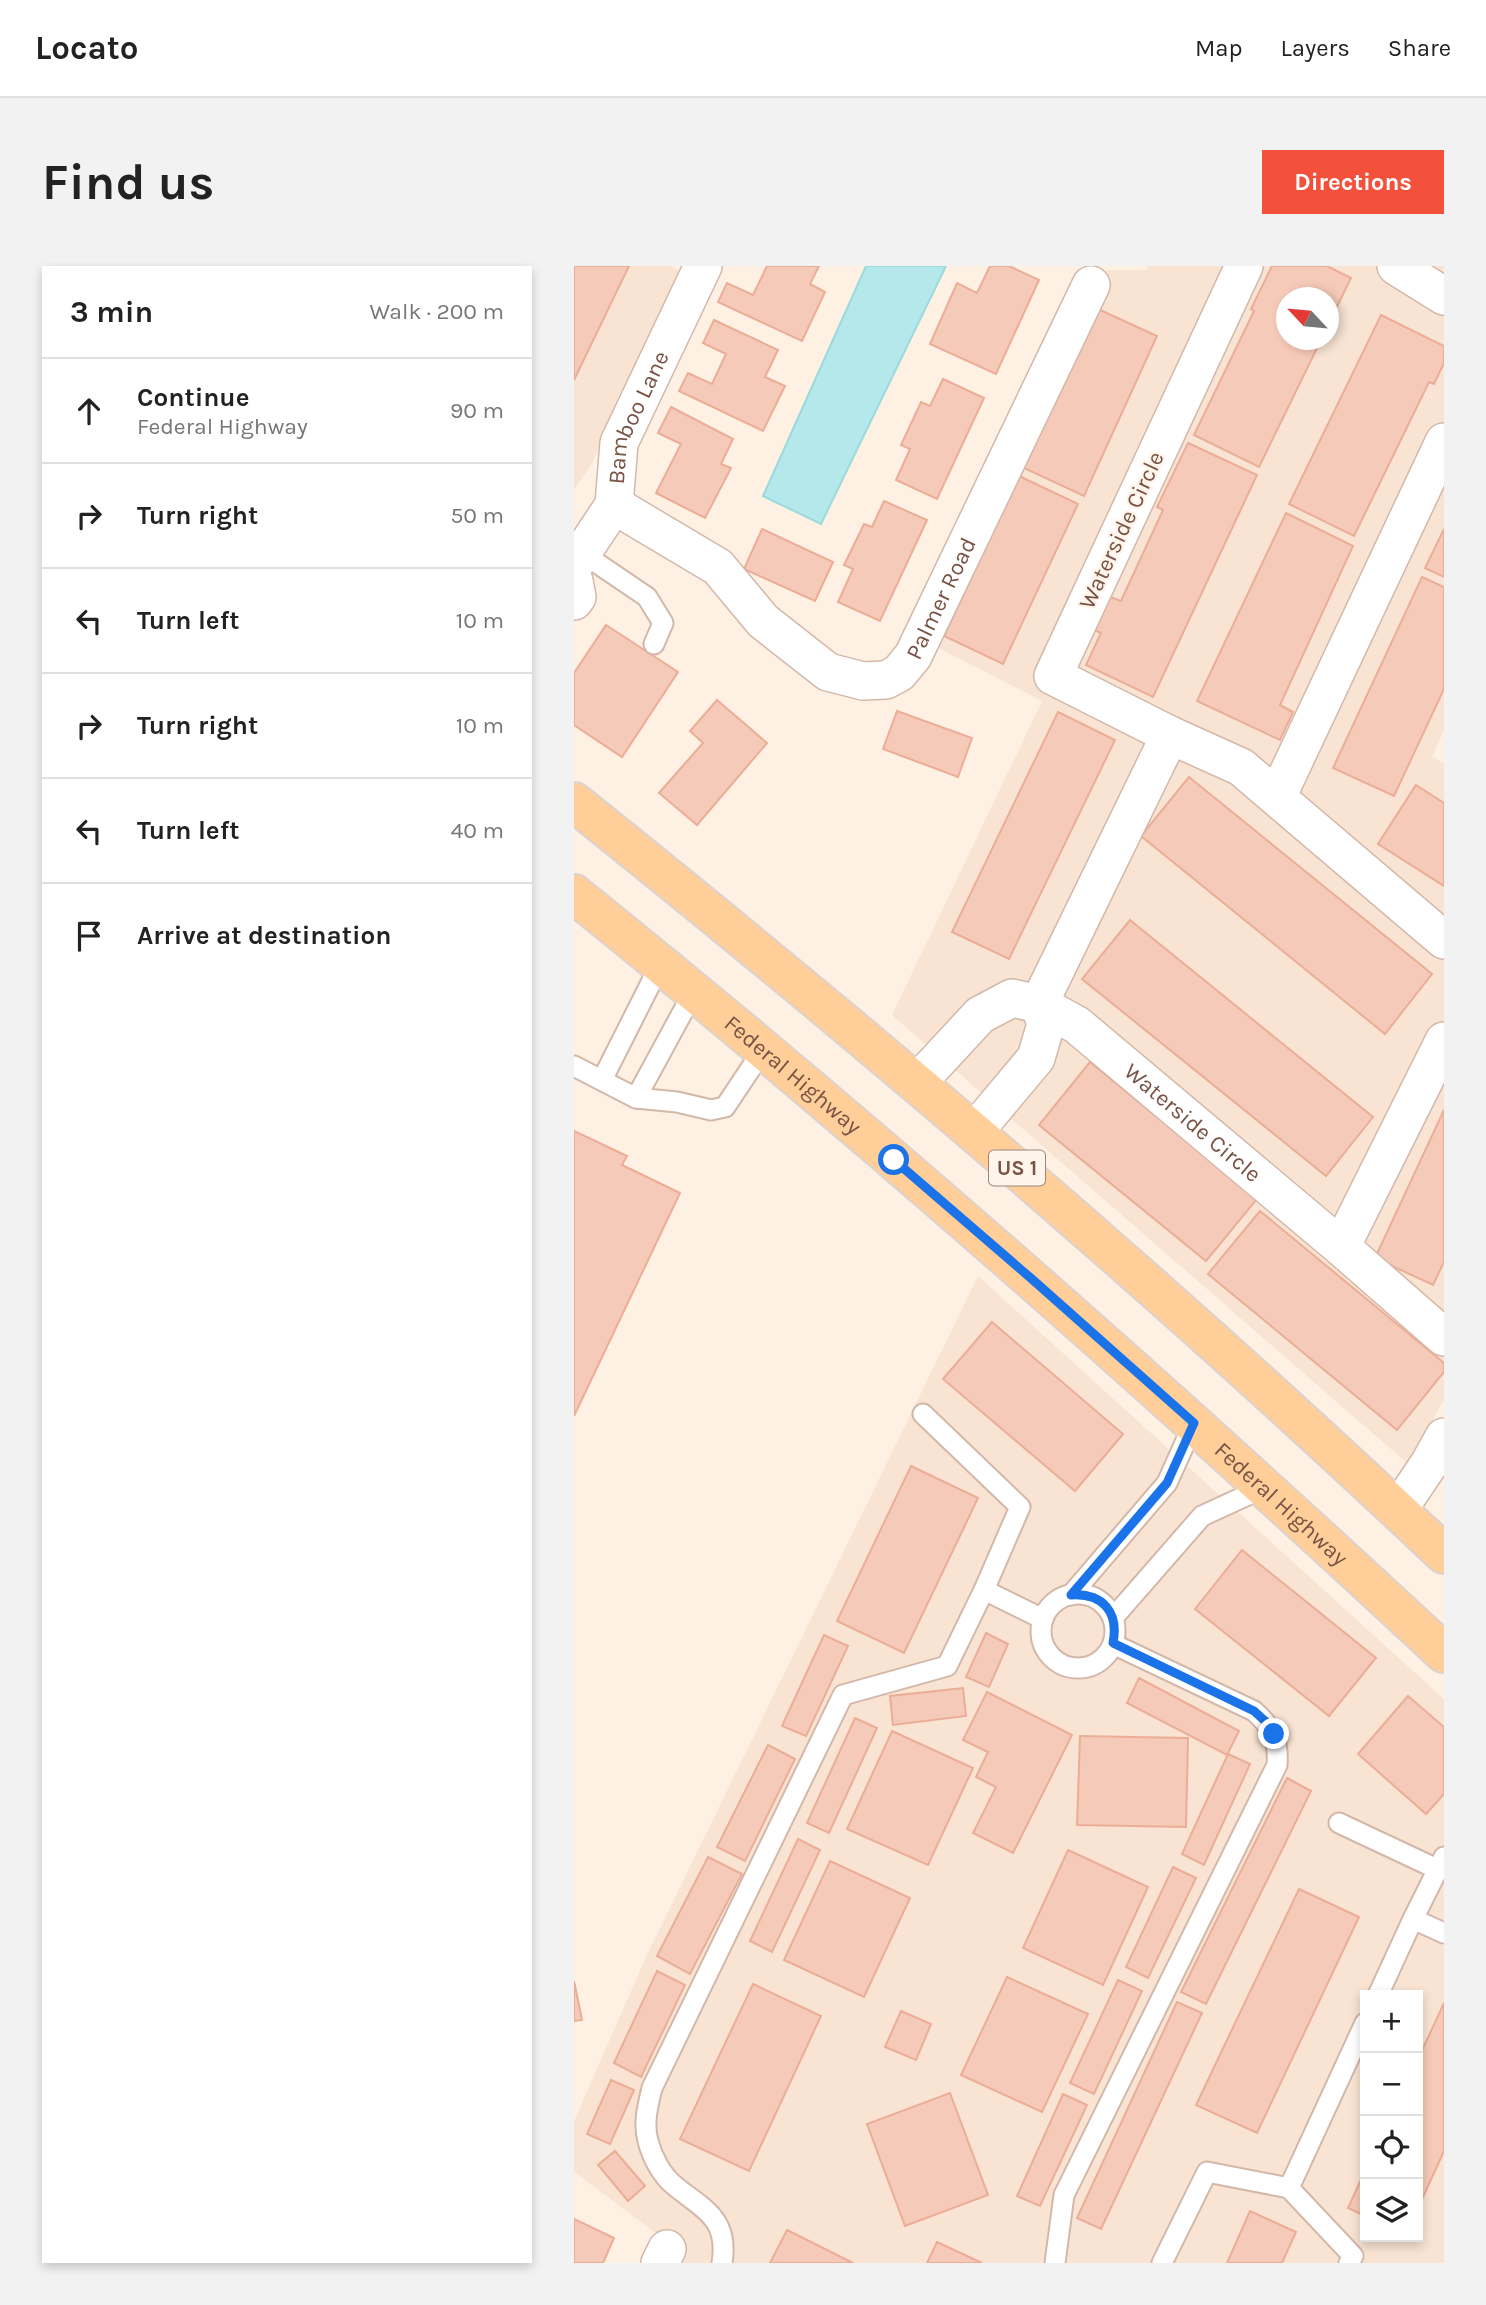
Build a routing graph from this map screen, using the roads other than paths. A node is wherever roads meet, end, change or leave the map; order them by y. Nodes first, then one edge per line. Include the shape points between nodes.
1 (703, 266) edge
2 (1244, 266) edge
3 (1396, 266) edge
4 (1091, 285) dead end
5 (1444, 296) edge
6 (1444, 442) edge
7 (614, 505) junction
8 (577, 566) edge
9 (574, 601) edge
10 (654, 644) dead end
11 (1170, 735) junction
12 (1277, 797) junction
13 (582, 812) edge
14 (574, 894) edge
15 (1444, 940) edge
16 (660, 965) junction
17 (693, 993) junction
18 (1039, 1004) junction
19 (1444, 1041) edge
20 (763, 1050) junction
21 (574, 1066) edge
22 (602, 1080) junction
23 (918, 1082) junction
24 (636, 1098) junction
25 (974, 1132) junction
26 (1341, 1247) junction
27 (1444, 1337) edge
28 (923, 1415) dead end
29 (1194, 1423) junction
30 (1444, 1437) edge
31 (1265, 1487) junction
32 (1398, 1510) junction
33 (1444, 1553) edge
34 (984, 1590) junction
35 (1071, 1595) junction
36 (1113, 1618) junction
37 (1043, 1619) junction
38 (1113, 1643) junction
39 (1444, 1653) edge
40 (1339, 1823) dead end
41 (1440, 1863) edge
42 (1413, 1919) junction
43 (1444, 1933) edge
44 (1380, 1990) edge
45 (1360, 2034) edge
46 (1289, 2188) junction
47 (722, 2263) edge
48 (1055, 2263) edge
49 (1162, 2263) edge
50 (1349, 2263) edge

1 - 7 street, Bamboo Lane via 619,443
2 - 11 street, Waterside Circle via 1053,676
3 - 5 street
4 - 7 street, Palmer Road via 913,656 886,680 863,681 828,672 763,621 718,567
6 - 12 street
7 - 8 street, Bamboo Lane
8 - 9 street
8 - 10 lane via 647,597 663,623
11 - 12 street, Waterside Circle via 1241,766
11 - 18 street
12 - 15 street, Waterside Circle
13 - 23 main road, US 1
14 - 16 main road, Federal Highway
16 - 17 main road, Federal Highway
16 - 22 lane
17 - 20 main road, Federal Highway
17 - 24 lane
18 - 23 street, Waterside Circle via 1012,998 979,1016
18 - 25 street via 1046,1024 1036,1058
18 - 26 street, Waterside Circle via 1077,1025
19 - 26 street
20 - 24 lane via 725,1107 711,1110
20 - 29 main road, Federal Highway
21 - 22 lane
22 - 24 lane
23 - 25 main road, US 1
25 - 32 main road, US 1
26 - 27 street, Waterside Circle
28 - 34 lane via 1020,1507
29 - 31 main road, Federal Highway
29 - 35 lane via 1167,1483
30 - 32 street
31 - 36 lane via 1202,1516
31 - 39 main road, Federal Highway
32 - 33 main road, US 1
34 - 37 lane
34 - 47 lane via 947,1667 843,1695 652,2088 647,2140 657,2165 674,2186 711,2214 721,2232
35 - 36 lane via 1096,1598
35 - 37 lane via 1059,1599
36 - 38 lane
37 - 38 lane via 1043,1645 1060,1664 1072,1668 1097,1664
38 - 48 lane via 1254,1711 1274,1734 1277,1765 1064,2195
40 - 41 lane
41 - 42 lane
42 - 43 lane
42 - 44 lane
45 - 46 lane
46 - 49 lane via 1207,2172
46 - 50 lane via 1353,2256

